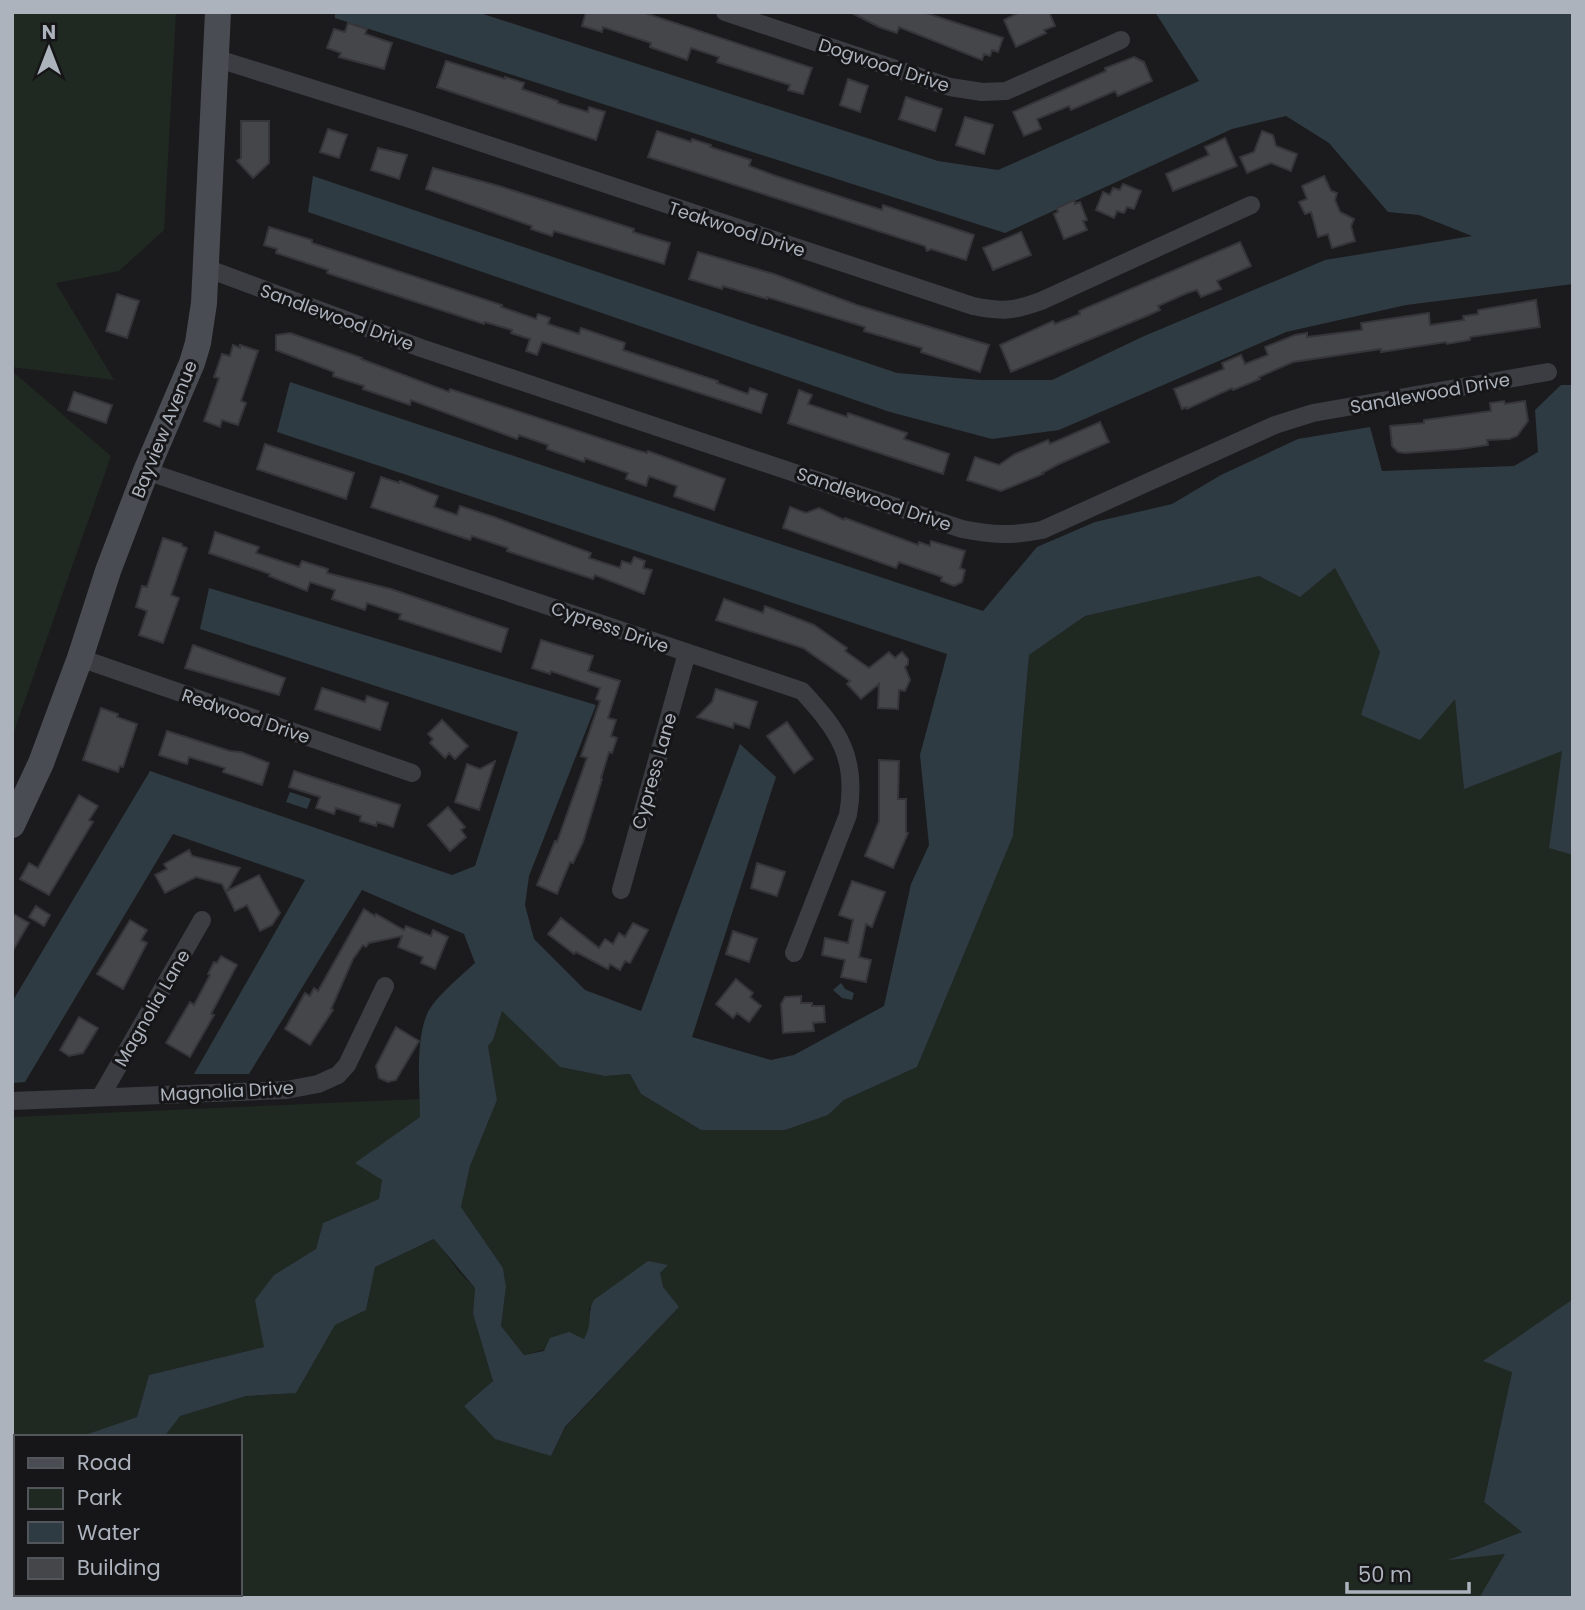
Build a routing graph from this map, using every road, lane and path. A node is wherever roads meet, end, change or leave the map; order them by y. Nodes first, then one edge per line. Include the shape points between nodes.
1 (218, 12) edge
2 (725, 12) edge
3 (1121, 40) dead end
4 (215, 58) junction
5 (1251, 205) dead end
6 (206, 268) junction
7 (1548, 372) dead end
8 (146, 471) junction
9 (687, 653) junction
10 (80, 658) junction
11 (411, 773) dead end
12 (12, 825) edge
13 (621, 890) dead end
14 (202, 920) dead end
15 (794, 953) dead end
16 (385, 986) dead end
17 (101, 1096) junction
18 (12, 1101) edge

1 - 4 main road, Bayview Avenue
2 - 3 street, Dogwood Drive via 950,87 982,92 1006,91
4 - 5 street, Teakwood Drive via 994,310 1041,302
4 - 6 main road, Bayview Avenue
6 - 7 street, Sandlewood Drive via 421,348 993,536 1042,530 1275,425 1313,413
6 - 8 main road, Bayview Avenue via 198,344
8 - 9 street, Cypress Drive
8 - 10 main road, Bayview Avenue
9 - 13 street, Cypress Lane
9 - 15 street, Cypress Drive via 802,691 826,719 846,754 852,774 848,815
10 - 11 street, Redwood Drive
10 - 12 main road, Bayview Avenue
14 - 17 street, Magnolia Lane
16 - 17 street, Magnolia Drive via 348,1065 318,1084 253,1093
17 - 18 street, Magnolia Drive

